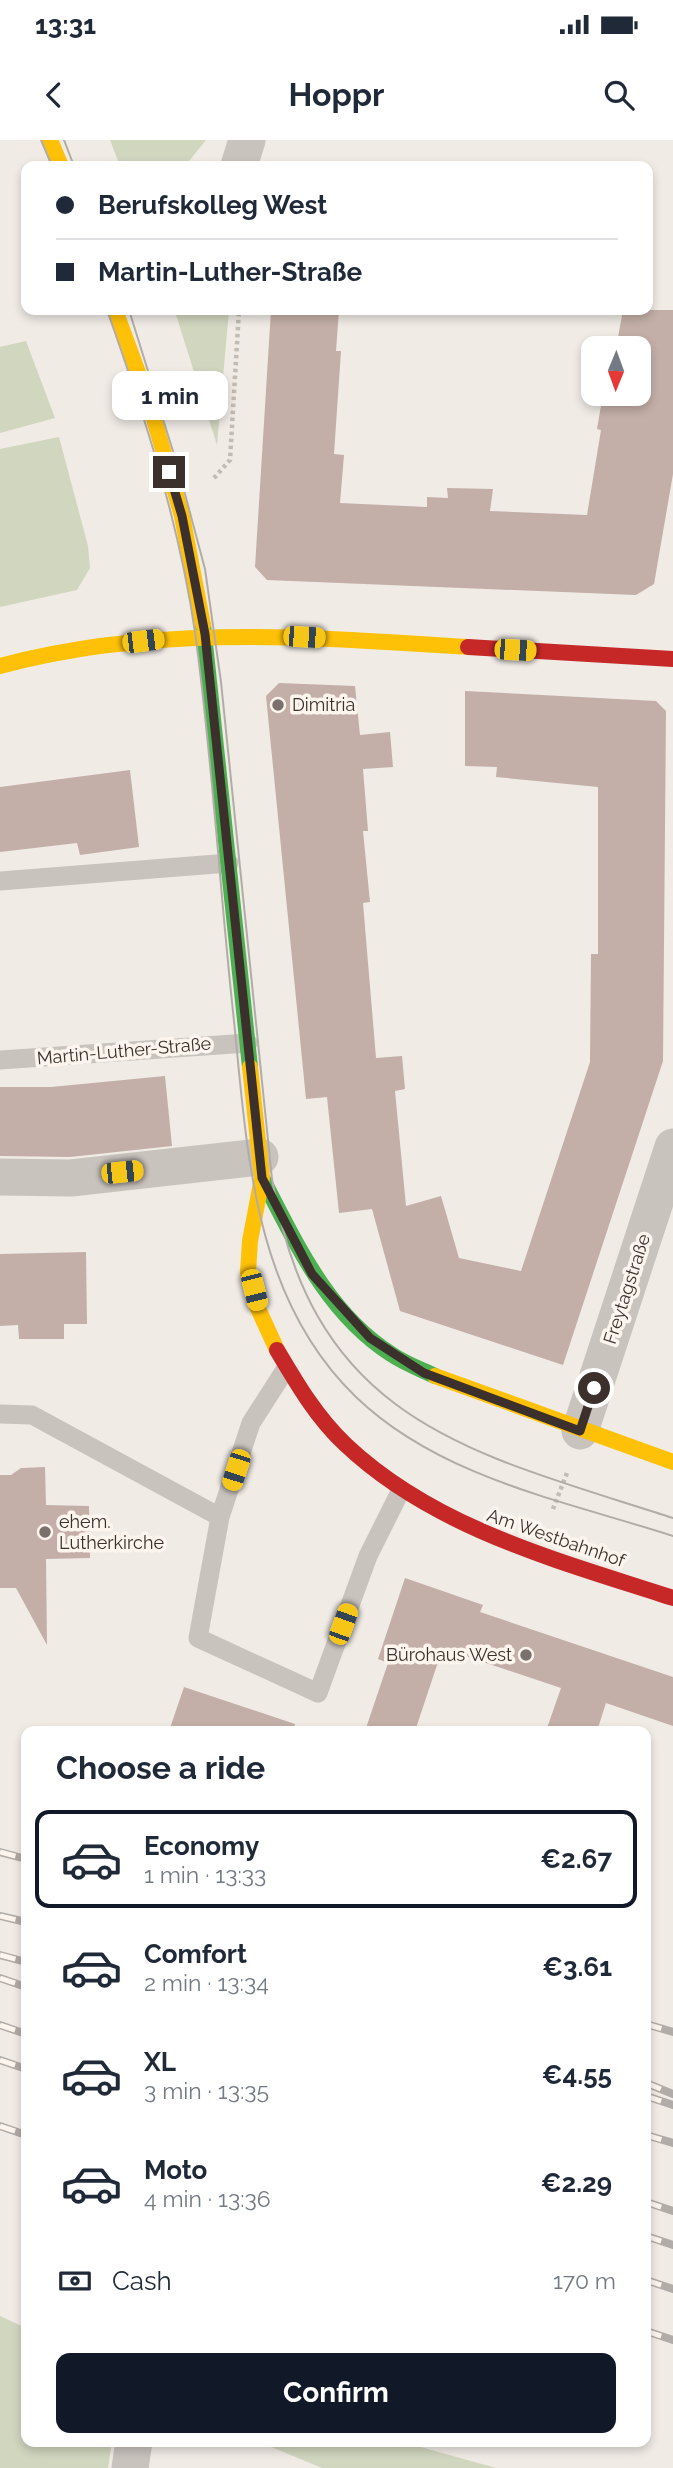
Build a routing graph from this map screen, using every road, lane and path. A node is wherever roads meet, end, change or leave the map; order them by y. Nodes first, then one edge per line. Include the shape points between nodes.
1 (50, 140) edge
2 (247, 140) edge
3 (59, 161) edge
4 (241, 161) edge
5 (117, 315) edge
6 (239, 315) edge
7 (182, 516) junction
8 (205, 634) junction
9 (673, 659) edge
10 (0, 666) edge
11 (229, 863) junction
12 (0, 881) edge
13 (248, 1043) junction
14 (0, 1060) edge
15 (673, 1147) edge
16 (261, 1167) junction
17 (0, 1177) edge
18 (285, 1370) junction
19 (0, 1414) edge
20 (580, 1431) junction
21 (673, 1462) edge
22 (567, 1472) dead end
23 (401, 1490) junction
24 (553, 1510) dead end
25 (220, 1517) junction
26 (673, 1598) edge
27 (133, 2447) edge
28 (130, 2468) edge

1 - 3 main road
2 - 4 street
5 - 7 main road via 150,405
6 - 7 path via 230,460
7 - 8 main road
8 - 9 main road
8 - 10 main road via 91,647
8 - 11 main road
11 - 12 lane
11 - 13 main road
13 - 14 lane, Martin-Luther-Straße
13 - 16 main road
15 - 20 street, Freytagstraße
16 - 17 street via 71,1178
16 - 18 main road, Am Westbahnhof via 248,1264 261,1315
16 - 20 main road via 312,1274 370,1338 424,1373
18 - 23 main road, Am Westbahnhof via 334,1435
18 - 25 lane via 251,1423
19 - 25 lane via 32,1415
20 - 21 main road
22 - 24 path
23 - 25 lane via 368,1556 318,1693 198,1638
23 - 26 main road, Am Westbahnhof via 498,1540
27 - 28 street

